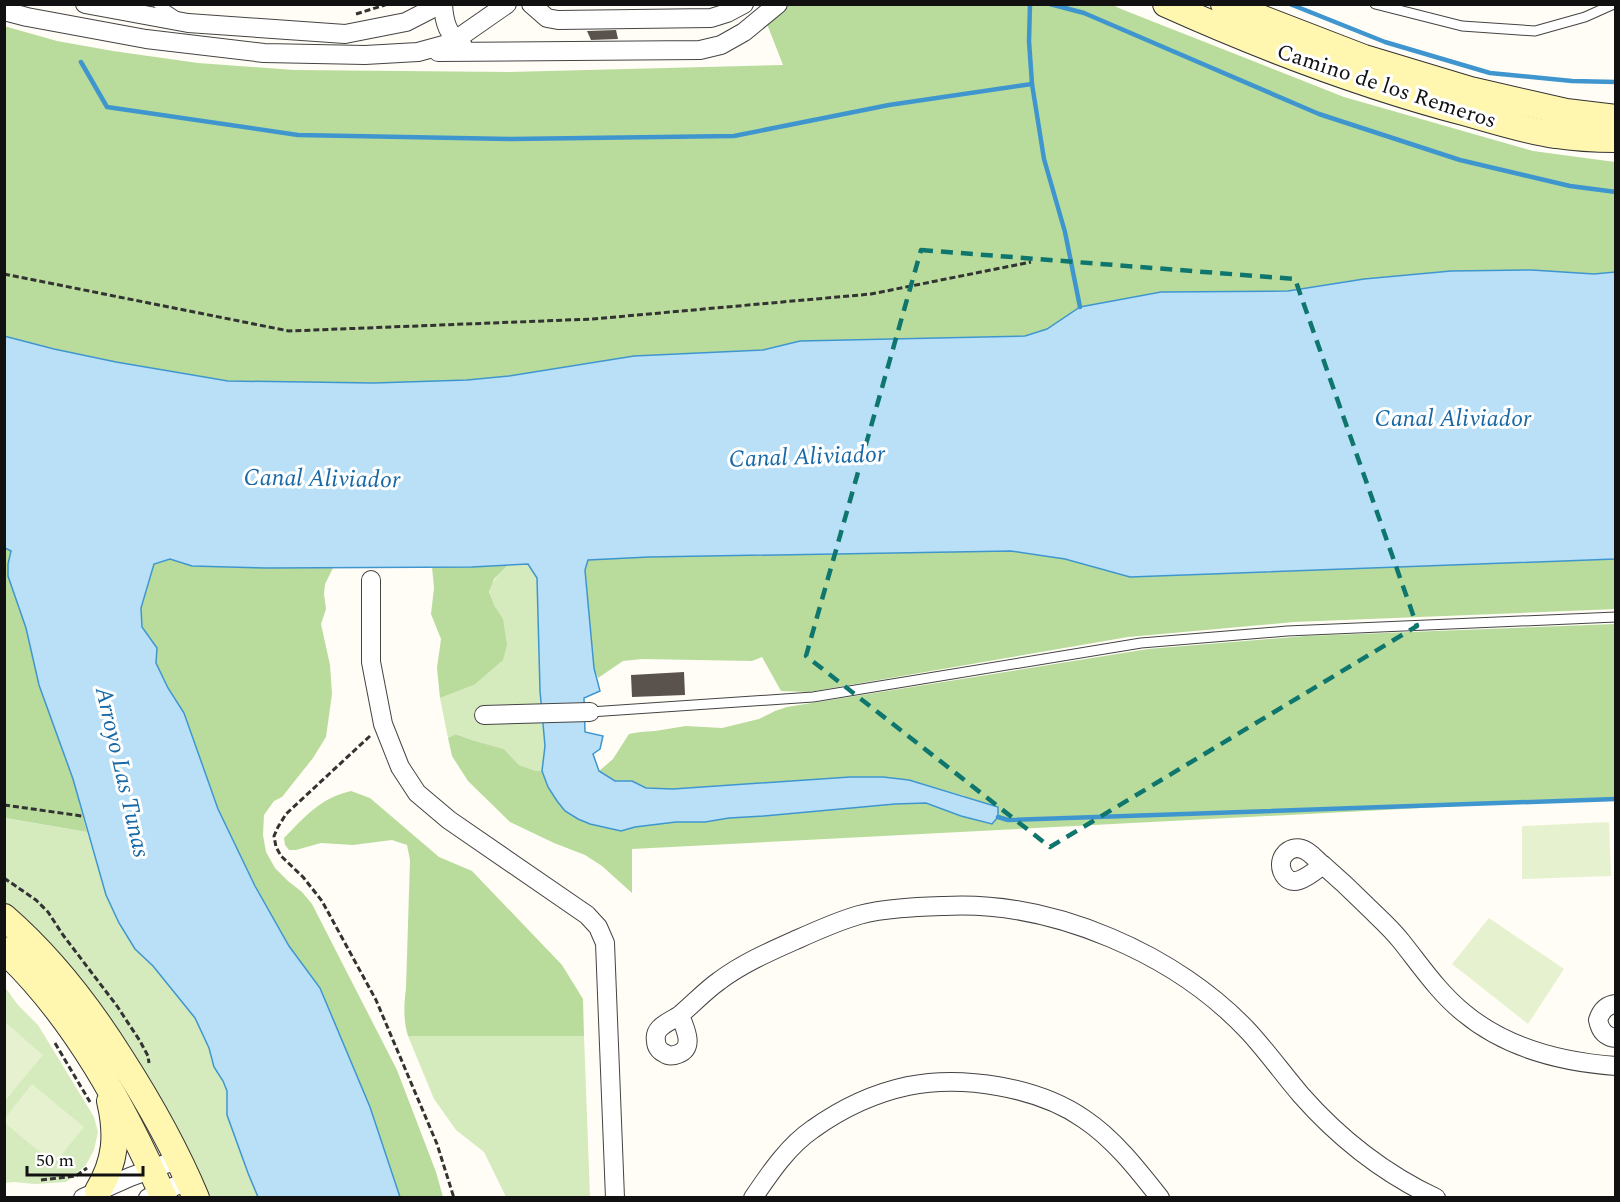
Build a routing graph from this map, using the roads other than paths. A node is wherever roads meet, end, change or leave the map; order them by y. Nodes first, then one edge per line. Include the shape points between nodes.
1 (85, 4) edge
2 (158, 4) edge
3 (442, 4) edge
4 (507, 4) edge
5 (531, 4) edge
6 (744, 4) edge
7 (778, 4) edge
8 (1166, 4) edge
9 (1224, 4) edge
10 (1375, 4) edge
11 (1614, 4) edge
12 (4, 11) edge
13 (188, 23) junction
14 (462, 46) junction
15 (1616, 118) edge
16 (1616, 140) edge
17 (371, 580) dead end
18 (1616, 617) edge
19 (590, 712) joint
20 (484, 715) dead end
21 (1323, 866) dead end
22 (4, 916) edge
23 (4, 950) edge
24 (1616, 1005) edge
25 (680, 1015) dead end
26 (1616, 1038) edge
27 (1616, 1066) edge
28 (98, 1093) junction
29 (188, 1179) edge
30 (156, 1189) edge
31 (90, 1194) edge
32 (615, 1197) edge
33 (753, 1197) edge
34 (1160, 1197) edge
35 (1436, 1197) edge

1 - 13 street
2 - 13 lane
3 - 13 street via 406,22 345,34
3 - 14 street via 447,29
4 - 14 street
5 - 6 street via 547,18 593,20 711,18
7 - 14 street via 729,41 700,50
8 - 16 main road, Camino de los Remeros via 1287,55 1429,103 1556,135
9 - 15 main road, Camino de los Remeros via 1364,58 1470,90 1566,112
10 - 11 lane via 1462,26 1535,31
12 - 14 street via 146,39 264,53 365,55
17 - 32 street via 371,663 383,724 400,767 417,793 587,915 598,927 604,943
18 - 19 lane via 1287,631 1141,643 813,697
19 - 20 street
21 - 27 street via 1390,928 1445,995 1482,1026 1500,1038 1556,1058
22 - 29 main road via 97,1020 159,1120
23 - 28 main road via 50,1000 76,1036
24 - 26 street via 1603,1010 1598,1020 1602,1032
25 - 35 street via 747,963 861,914 976,905 1039,914 1131,947 1201,990 1250,1033 1332,1127 1401,1179
28 - 30 main road via 134,1134
28 - 31 main road via 115,1125 113,1152 107,1176
29 - 30 street
30 - 31 street
33 - 34 street via 785,1155 811,1130 842,1110 907,1086 965,1082 1035,1096 1084,1118 1104,1134

